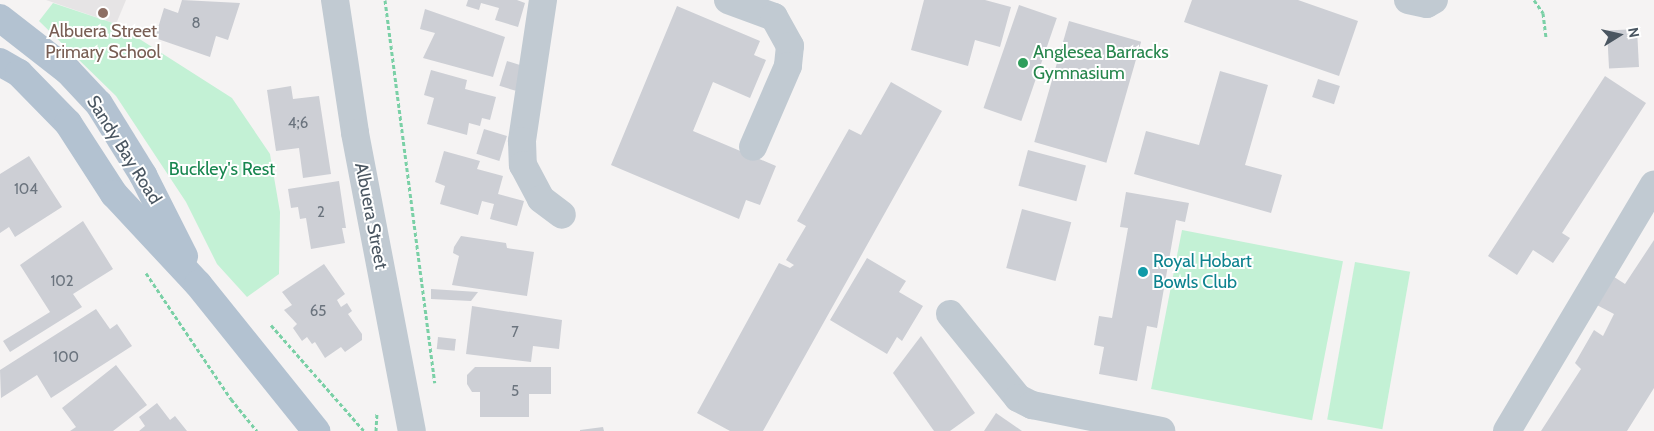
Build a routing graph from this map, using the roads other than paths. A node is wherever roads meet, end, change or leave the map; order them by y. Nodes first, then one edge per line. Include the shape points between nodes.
1 (335, 0) edge
2 (543, 0) edge
3 (728, 0) edge
4 (1408, 0) edge
5 (1434, 0) edge
6 (0, 18) edge
7 (0, 62) edge
8 (754, 146) dead end
9 (1654, 184) edge
10 (562, 215) dead end
11 (198, 284) junction
12 (950, 314) dead end
13 (316, 431) edge
14 (412, 431) edge
15 (1161, 431) edge
16 (1507, 431) edge

1 - 14 street, Albuera Street via 355,133
2 - 10 street via 522,141 523,165 541,199
3 - 8 street via 774,17 790,46 788,66
4 - 5 street via 1426,4
6 - 11 main road, Sandy Bay Road via 68,71 99,104 143,174
7 - 11 main road, Sandy Bay Road via 19,73 68,123 114,194
9 - 16 street
11 - 13 main road, Sandy Bay Road
12 - 15 street via 1018,398 1032,405

